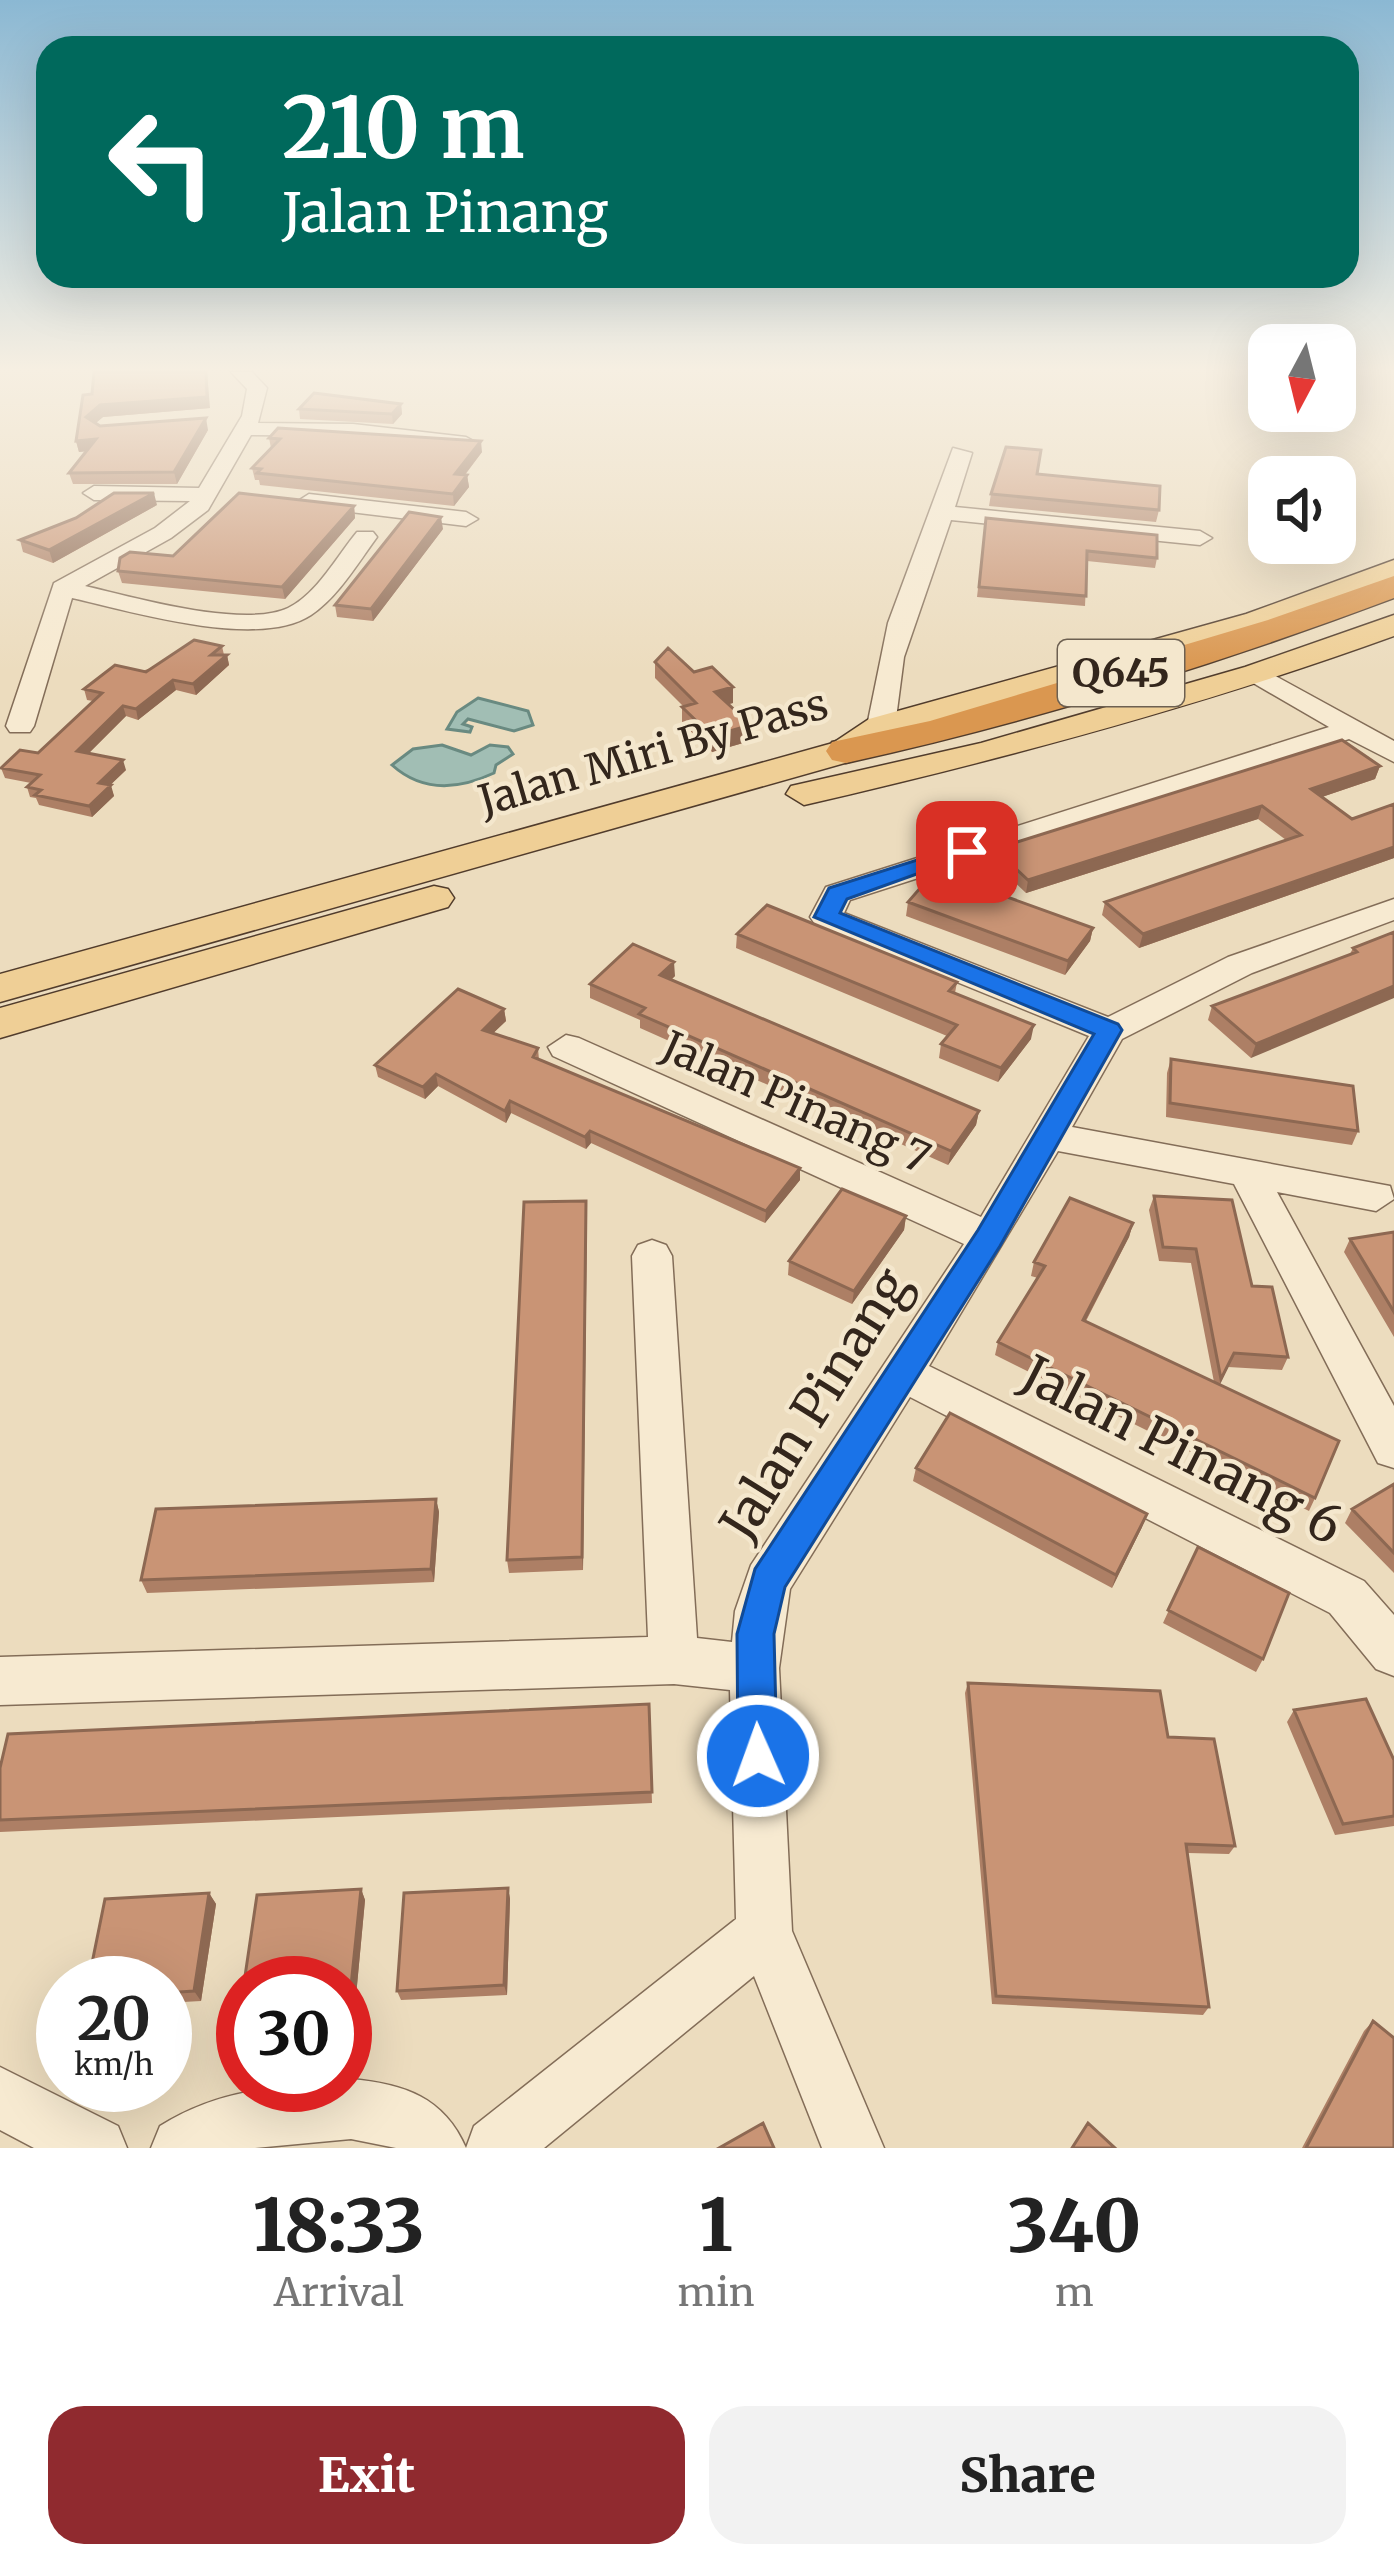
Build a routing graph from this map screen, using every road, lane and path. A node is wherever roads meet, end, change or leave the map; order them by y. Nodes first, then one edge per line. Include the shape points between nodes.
1 (224, 472) edge
2 (957, 472) edge
3 (94, 493) dead end
4 (216, 493) junction
5 (280, 498) edge
6 (946, 513) junction
7 (466, 519) dead end
8 (365, 537) dead end
9 (1200, 538) dead end
10 (1394, 569) edge
11 (1394, 586) edge
12 (63, 589) junction
13 (1394, 603) edge
14 (1394, 625) edge
15 (1257, 674) junction
16 (20, 726) dead end
17 (880, 726) junction
18 (1354, 728) junction
19 (1394, 753) edge
20 (855, 764) junction
21 (1394, 909) edge
22 (0, 988) edge
23 (0, 1023) edge
24 (1109, 1030) junction
25 (566, 1047) dead end
26 (1048, 1136) junction
27 (1248, 1174) junction
28 (1376, 1196) dead end
29 (989, 1238) junction
30 (652, 1256) dead end
31 (900, 1372) junction
32 (1394, 1449) edge
33 (1394, 1652) edge
34 (674, 1660) junction
35 (754, 1669) junction
36 (0, 1682) edge
37 (764, 1932) junction
38 (0, 2097) edge
39 (0, 2126) edge
40 (78, 2140) edge
41 (182, 2148) edge
42 (435, 2148) edge
43 (496, 2148) edge
44 (853, 2148) edge

1 - 4 street
2 - 6 street
3 - 4 street
4 - 12 street
5 - 7 street
6 - 9 street
6 - 17 street via 881,693
8 - 12 street via 308,604 286,617 237,620
10 - 17 main road, Jalan Miri By Pass / Q645 via 1258,621
11 - 20 highway, Q645
12 - 16 street
13 - 20 highway, Q645
14 - 15 main road, Jalan Miri By Pass / Q645
15 - 18 street
15 - 20 main road, Jalan Miri By Pass / Q645 via 989,752
17 - 20 main road, Jalan Miri By Pass / Q645
18 - 19 street
18 - 24 street via 837,894 827,906 826,917
20 - 22 main road, Jalan Miri By Pass / Q645
20 - 23 main road, Jalan Miri By Pass / Q645
21 - 24 street via 1240,965
24 - 26 street, Jalan Pinang
25 - 29 street, Jalan Pinang 7
26 - 27 street
26 - 29 street, Jalan Pinang
27 - 28 street
27 - 32 street
29 - 31 street, Jalan Pinang
30 - 34 street
31 - 33 street, Jalan Pinang 6 via 1347,1597
31 - 35 street, Jalan Pinang via 768,1581
34 - 35 street
34 - 36 street
35 - 37 street, Jalan Pinang
37 - 43 street
37 - 44 street, Jalan Pinang
38 - 40 street
39 - 40 street
41 - 42 street via 197,2134 242,2120 372,2112 416,2124

